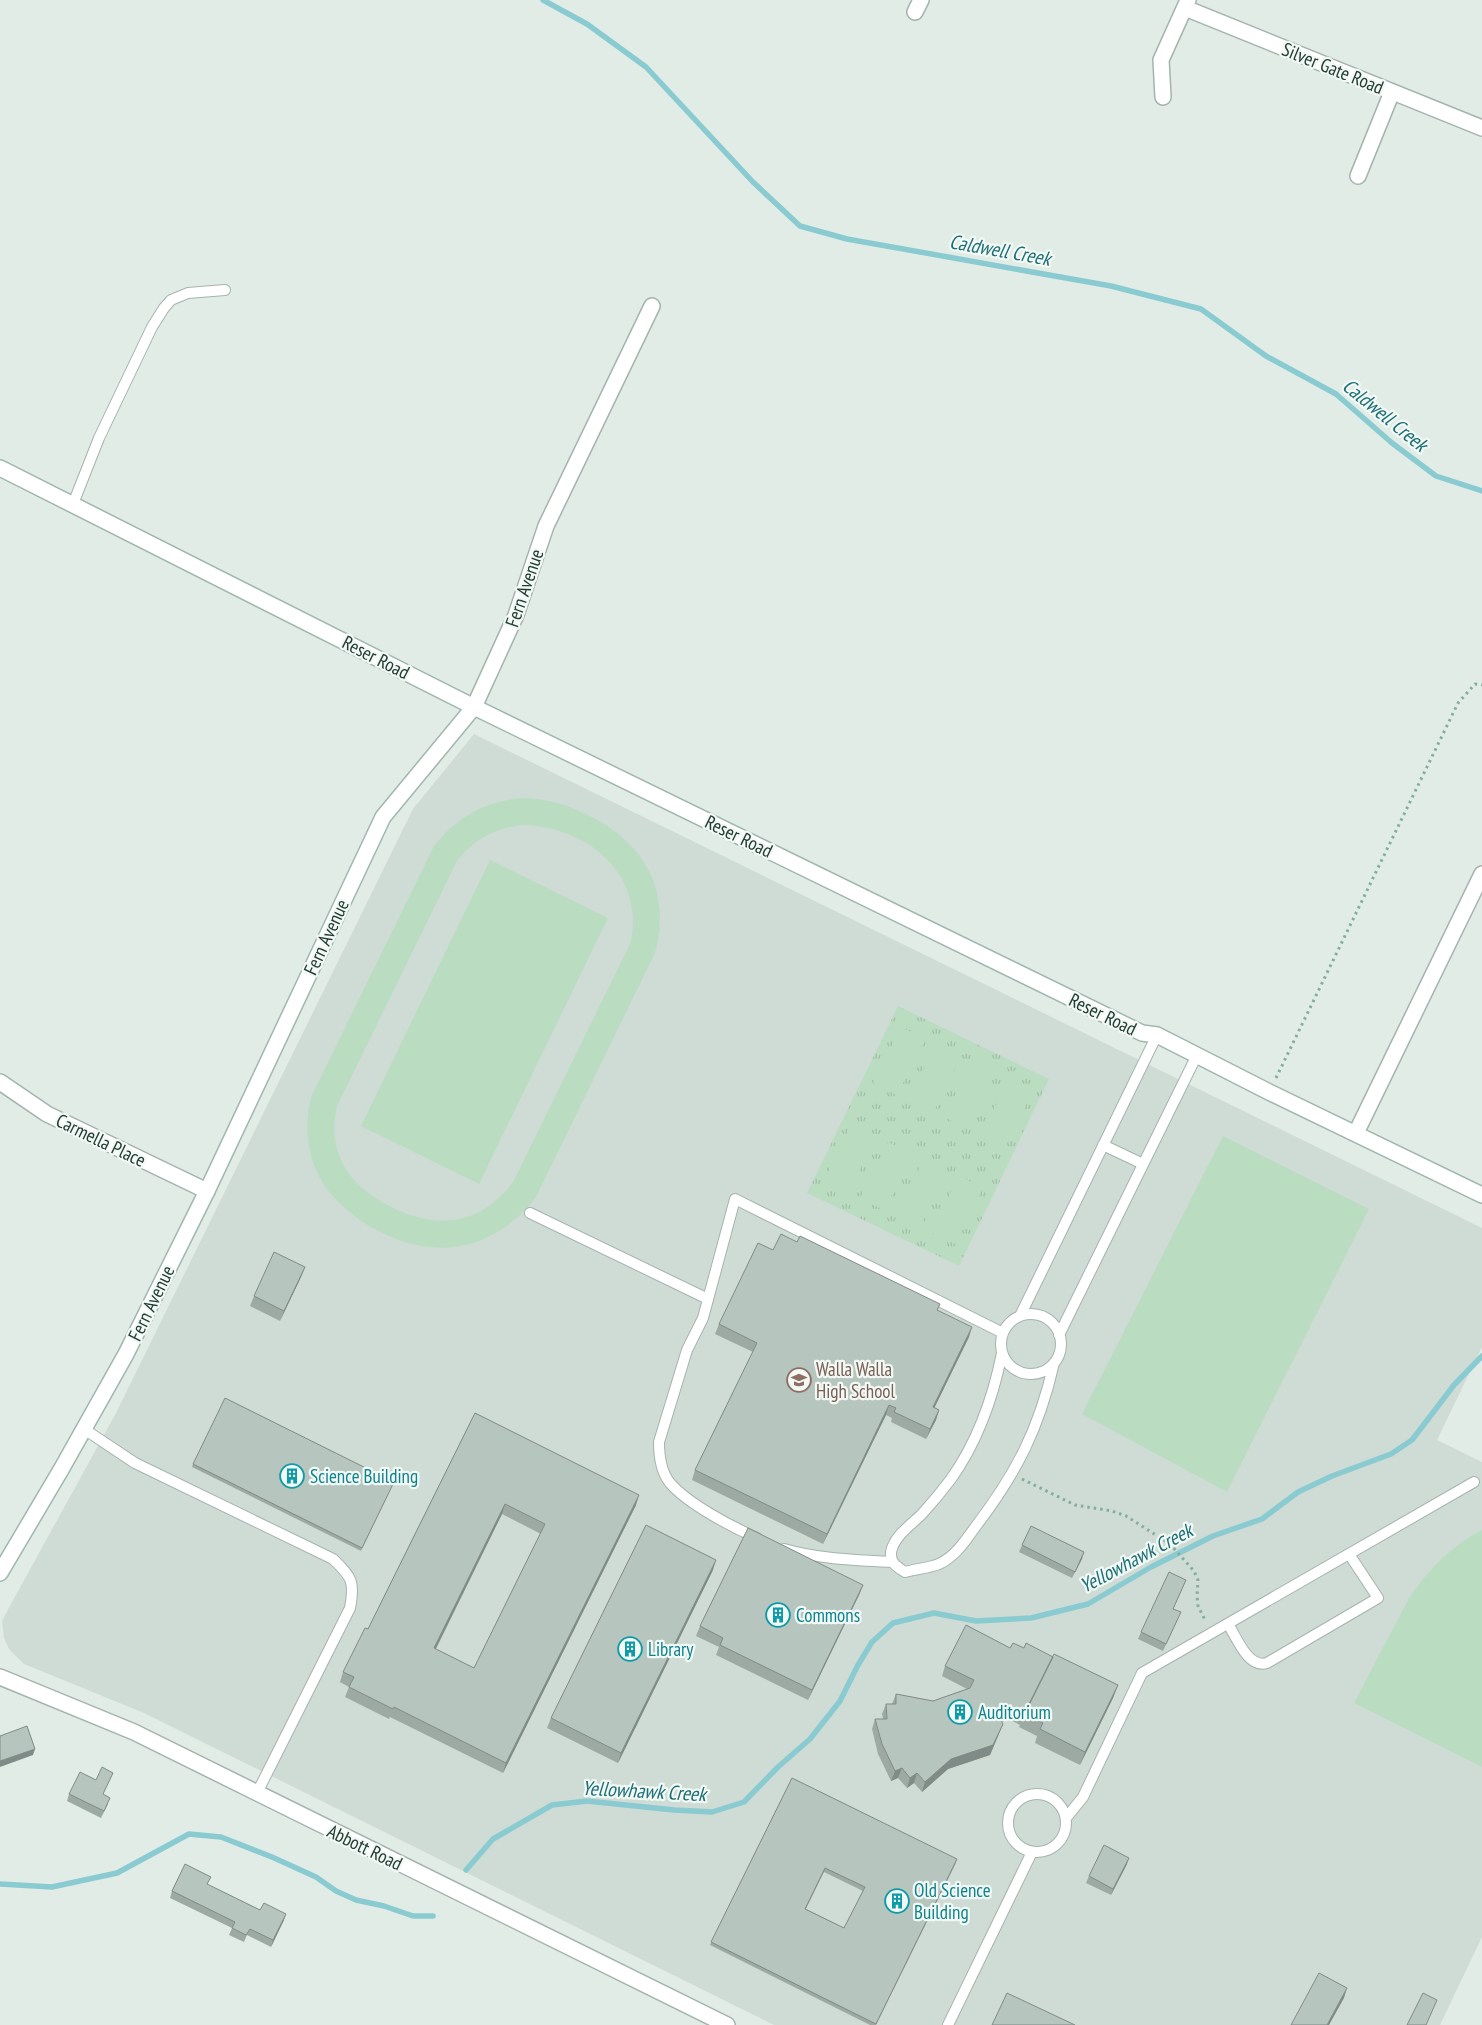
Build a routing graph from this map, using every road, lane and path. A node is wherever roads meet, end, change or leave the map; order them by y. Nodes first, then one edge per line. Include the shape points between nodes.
1 (1187, 4) edge
2 (1392, 92) junction
3 (1163, 97) dead end
4 (1482, 128) edge
5 (1358, 176) dead end
6 (225, 290) dead end
7 (652, 306) dead end
8 (0, 468) edge
9 (73, 504) junction
10 (1482, 685) edge
11 (474, 707) junction
12 (1482, 874) edge
13 (1157, 1035) junction
14 (1198, 1055) junction
15 (0, 1082) edge
16 (1269, 1092) junction
17 (1356, 1133) junction
18 (1103, 1145) junction
19 (1143, 1164) junction
20 (207, 1191) junction
21 (1482, 1195) edge
22 (530, 1212) dead end
23 (708, 1299) junction
24 (1020, 1316) junction
25 (1003, 1332) junction
26 (1059, 1335) junction
27 (1002, 1353) junction
28 (1054, 1363) junction
29 (84, 1429) junction
30 (1012, 1474) junction
31 (1474, 1482) dead end
32 (1350, 1554) junction
33 (892, 1562) junction
34 (0, 1573) edge
35 (1228, 1624) junction
36 (1211, 1634) junction
37 (0, 1677) edge
38 (257, 1793) junction
39 (1066, 1818) junction
40 (1032, 1852) junction
41 (727, 2025) edge
42 (948, 2025) edge

1 - 2 main road, Silver Gate Road
1 - 3 main road via 1161,60
2 - 4 main road, Silver Gate Road
2 - 5 main road
6 - 9 lane via 188,292 171,300 164,308 99,438
7 - 11 main road, Fern Avenue via 546,526 516,615
8 - 9 main road, Reser Road
9 - 11 main road, Reser Road
10 - 16 path via 1476,684 1458,703
11 - 13 main road, Reser Road via 1142,1033
11 - 20 main road, Fern Avenue via 383,817
12 - 17 main road
13 - 14 main road, Reser Road
13 - 18 lane
14 - 16 main road, Reser Road
14 - 19 lane
15 - 20 main road, Carmella Place via 47,1114
16 - 17 main road, Reser Road
17 - 21 main road, Reser Road
18 - 19 lane
18 - 24 lane
19 - 26 lane
20 - 29 main road, Fern Avenue via 126,1354
22 - 23 lane
23 - 25 lane via 735,1199
23 - 33 lane via 687,1350 659,1442 659,1455 667,1478 701,1508 770,1543 818,1557
24 - 25 lane
24 - 26 lane via 1030,1314 1046,1318
25 - 27 lane
26 - 28 lane via 1061,1347
27 - 28 lane via 1009,1365 1023,1373 1040,1373
27 - 33 lane via 978,1433 952,1478 895,1542
28 - 30 lane via 1037,1423
29 - 34 main road, Fern Avenue
29 - 38 lane via 135,1463 333,1559 348,1573 353,1590 350,1608
30 - 33 lane via 958,1551 939,1564 905,1572
30 - 36 path via 1075,1505 1112,1510 1126,1516 1170,1544 1194,1571 1198,1580 1198,1606
31 - 32 lane
32 - 35 lane
32 - 35 lane via 1378,1598 1267,1663 1257,1664 1250,1659
35 - 36 lane
36 - 39 lane via 1142,1673 1083,1797
37 - 38 main road, Abbott Road via 134,1732
38 - 41 main road, Abbott Road
39 - 40 lane via 1058,1844
39 - 40 lane via 1050,1796 1032,1794 1015,1802 1007,1818 1010,1836 1016,1844
40 - 42 lane

